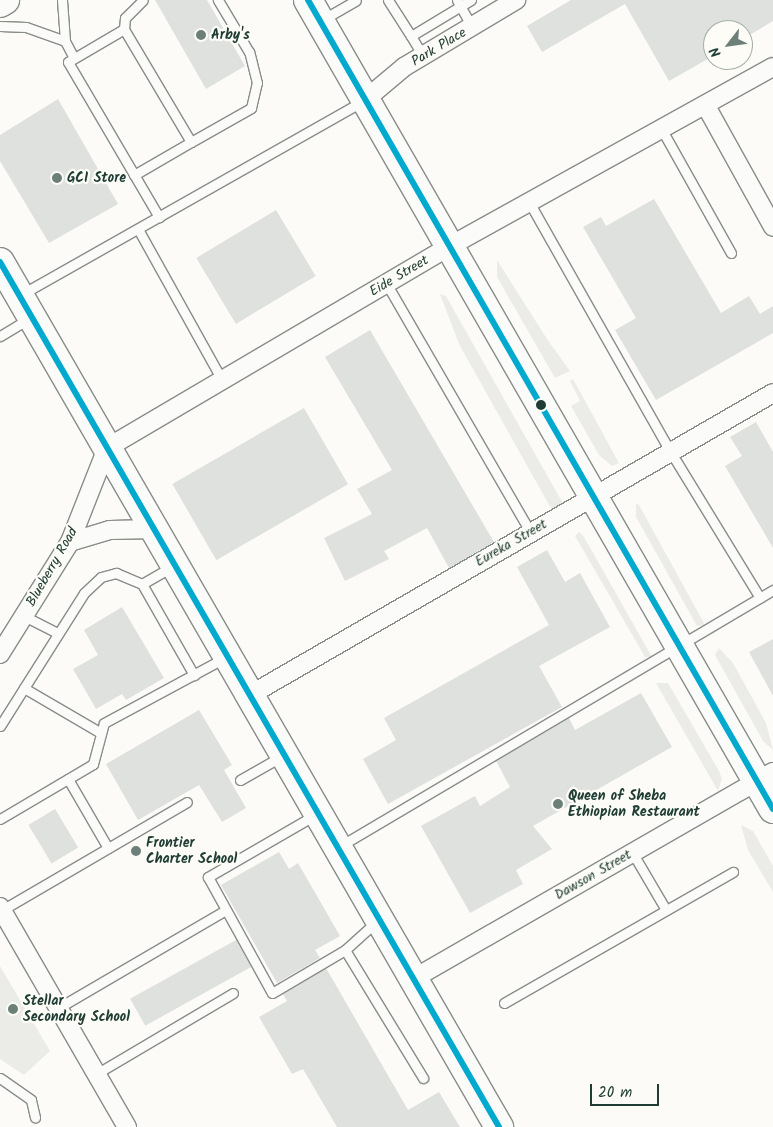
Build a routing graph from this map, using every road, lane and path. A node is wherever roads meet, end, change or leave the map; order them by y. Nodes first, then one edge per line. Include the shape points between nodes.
1 (6, 0) edge
2 (62, 0) edge
3 (143, 0) edge
4 (218, 0) edge
5 (356, 0) edge
6 (388, 0) edge
7 (472, 0) edge
8 (516, 0) edge
9 (0, 3) edge
10 (459, 3) edge
11 (314, 10) edge
12 (0, 26) edge
13 (472, 26) junction
14 (124, 29) junction
15 (411, 36) junction
16 (65, 40) junction
17 (423, 56) junction
18 (74, 58) junction
19 (773, 67) edge
20 (366, 99) junction
21 (706, 106) junction
22 (662, 130) junction
23 (191, 142) junction
24 (134, 175) junction
25 (529, 202) junction
26 (158, 217) junction
27 (773, 227) edge
28 (138, 229) junction
29 (450, 246) junction
30 (730, 253) dead end
31 (0, 262) edge
32 (386, 283) junction
33 (26, 306) junction
34 (0, 336) edge
35 (222, 380) junction
36 (773, 393) edge
37 (107, 448) junction
38 (670, 451) junction
39 (593, 496) junction
40 (154, 529) junction
41 (530, 531) junction
42 (70, 542) junction
43 (176, 566) junction
44 (142, 584) junction
45 (773, 590) edge
46 (760, 598) junction
47 (24, 616) junction
48 (58, 633) junction
49 (679, 646) junction
50 (0, 654) edge
51 (227, 656) junction
52 (194, 675) junction
53 (24, 688) junction
54 (250, 694) junction
55 (0, 726) edge
56 (101, 733) junction
57 (284, 755) junction
58 (765, 776) edge
59 (68, 779) junction
60 (240, 780) dead end
61 (187, 802) dead end
62 (773, 809) edge
63 (318, 813) junction
64 (0, 820) edge
65 (338, 847) junction
66 (108, 848) junction
67 (632, 852) junction
68 (733, 872) dead end
69 (1, 909) edge
70 (226, 910) junction
71 (666, 910) junction
72 (379, 919) junction
73 (345, 950) junction
74 (414, 978) junction
75 (233, 993) dead end
76 (504, 1003) dead end
77 (58, 1008) junction
78 (96, 1074) junction
79 (0, 1078) edge
80 (423, 1078) dead end
81 (35, 1118) dead end
82 (127, 1127) edge
83 (499, 1127) edge

1 - 9 main road
2 - 16 lane
3 - 14 lane via 125,18
4 - 23 lane via 248,52 257,82 251,108
5 - 11 lane
6 - 15 lane
7 - 10 lane
8 - 13 street, Park Place
10 - 13 lane
10 - 15 lane
11 - 20 main road
12 - 16 lane via 26,27
13 - 17 street, Park Place
14 - 18 lane
14 - 23 lane
15 - 17 lane
16 - 18 lane
17 - 20 street, Park Place
18 - 24 lane via 68,62
19 - 21 street, Eide Street
20 - 26 lane
20 - 29 main road
21 - 22 street, Eide Street
21 - 27 street
22 - 25 street, Eide Street
22 - 30 lane
23 - 24 lane
24 - 26 lane
25 - 29 street, Eide Street
25 - 38 lane
26 - 28 lane
28 - 33 lane
28 - 35 lane
29 - 32 street, Eide Street
29 - 39 main road
31 - 33 main road
32 - 35 street, Eide Street
32 - 41 lane
33 - 34 lane
33 - 37 main road
35 - 37 street, Eide Street
36 - 38 street, Eureka Street
37 - 40 main road
37 - 42 street, Blueberry Road
38 - 39 street, Eureka Street
38 - 46 lane
39 - 41 street, Eureka Street
39 - 49 main road
40 - 42 street via 110,530
40 - 43 main road
41 - 54 street, Eureka Street
42 - 47 street, Blueberry Road
43 - 44 lane
43 - 51 main road
44 - 48 lane via 116,573 101,576
44 - 52 lane
45 - 46 lane
46 - 49 lane
47 - 48 lane
47 - 50 street, Blueberry Road
48 - 53 lane
49 - 58 main road
49 - 65 lane
51 - 52 lane
51 - 54 main road
52 - 56 lane via 104,723
53 - 55 lane
53 - 56 lane
54 - 57 main road
56 - 59 lane via 93,764
57 - 60 lane
57 - 63 main road
58 - 62 main road
58 - 67 street, Dawson Street
59 - 64 lane
59 - 66 lane
61 - 66 lane
63 - 65 main road
63 - 70 lane via 208,877
65 - 72 main road
66 - 69 lane
67 - 71 lane
67 - 74 street, Dawson Street
68 - 71 lane
69 - 77 street
70 - 73 lane via 272,994
70 - 77 lane
71 - 76 lane
72 - 73 lane
72 - 74 main road
73 - 80 lane
74 - 83 main road
75 - 78 lane
77 - 78 street
78 - 82 street
79 - 81 lane via 31,1100

